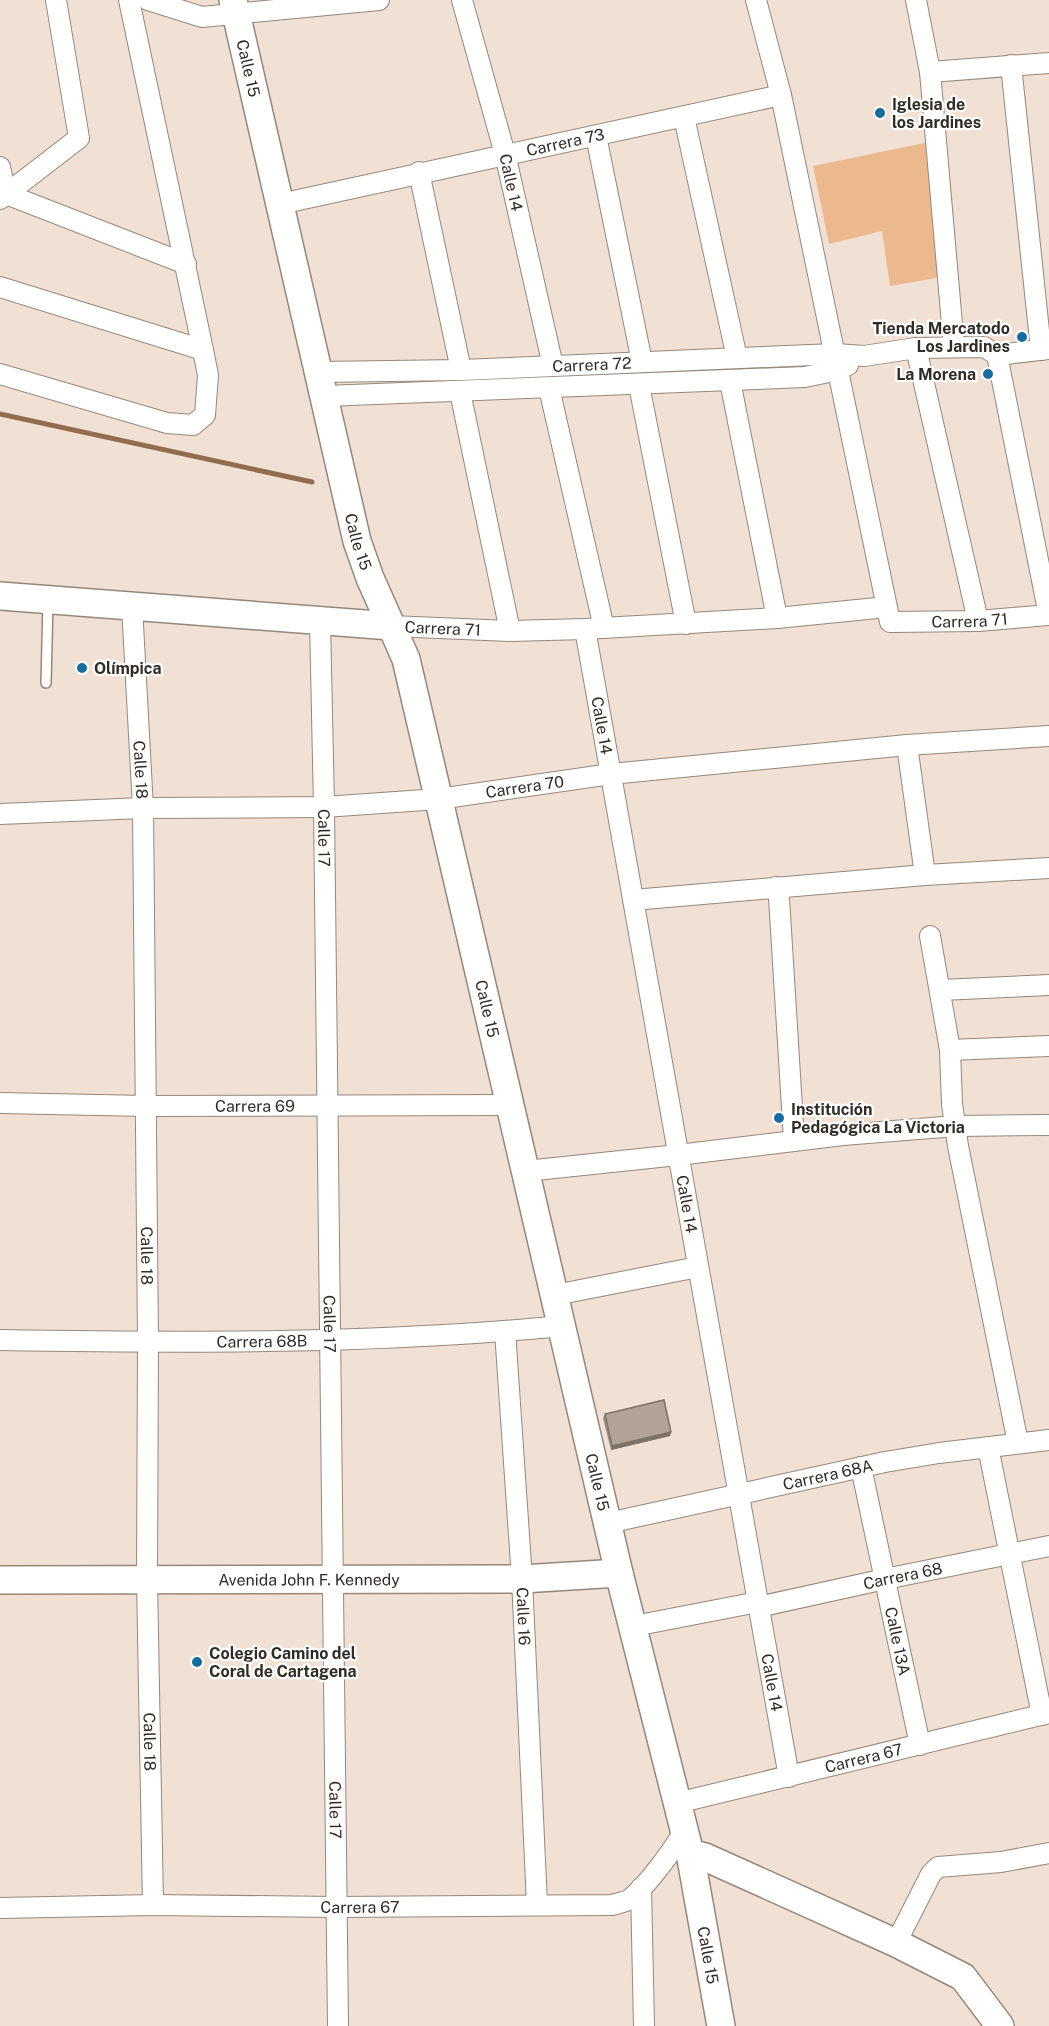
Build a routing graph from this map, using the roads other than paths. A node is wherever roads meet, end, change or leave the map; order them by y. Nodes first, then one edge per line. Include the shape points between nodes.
1 (56, 0) edge
2 (129, 0) edge
3 (148, 0) edge
4 (380, 0) edge
5 (462, 0) edge
6 (756, 0) edge
7 (916, 0) edge
8 (235, 6) edge
9 (1049, 63) edge
10 (1011, 65) junction
11 (930, 72) junction
12 (781, 95) junction
13 (684, 117) junction
14 (596, 136) junction
15 (505, 154) junction
16 (0, 167) edge
17 (419, 172) junction
18 (3, 196) edge
19 (280, 204) junction
20 (186, 264) junction
21 (0, 287) edge
22 (916, 348) junction
23 (954, 348) junction
24 (1045, 349) edge
25 (203, 350) junction
26 (998, 355) junction
27 (737, 358) junction
28 (642, 362) junction
29 (836, 362) junction
30 (553, 366) junction
31 (461, 370) junction
32 (0, 374) edge
33 (730, 381) junction
34 (322, 384) junction
35 (639, 385) junction
36 (549, 388) junction
37 (460, 392) junction
38 (0, 596) edge
39 (48, 600) junction
40 (132, 606) junction
41 (889, 614) junction
42 (1049, 615) edge
43 (777, 618) junction
44 (320, 620) junction
45 (978, 621) junction
46 (686, 624) junction
47 (391, 626) junction
48 (594, 628) junction
49 (510, 631) junction
50 (46, 683) dead end
51 (1049, 736) edge
52 (907, 745) junction
53 (611, 774) junction
54 (440, 800) junction
55 (324, 807) junction
56 (143, 808) junction
57 (0, 814) edge
58 (1049, 868) edge
59 (925, 875) junction
60 (776, 886) junction
61 (633, 900) junction
62 (930, 936) dead end
63 (1049, 985) edge
64 (940, 990) junction
65 (1049, 1046) edge
66 (950, 1050) junction
67 (0, 1103) edge
68 (327, 1105) junction
69 (511, 1105) junction
70 (146, 1106) junction
71 (1049, 1125) edge
72 (956, 1126) junction
73 (795, 1140) junction
74 (678, 1155) junction
75 (526, 1171) junction
76 (698, 1267) junction
77 (555, 1295) junction
78 (562, 1326) junction
79 (505, 1331) junction
80 (0, 1340) edge
81 (330, 1340) junction
82 (148, 1342) junction
83 (1049, 1440) edge
84 (1018, 1443) junction
85 (988, 1447) junction
86 (861, 1467) junction
87 (739, 1494) junction
88 (608, 1523) junction
89 (1049, 1546) edge
90 (1009, 1554) junction
91 (619, 1573) junction
92 (332, 1579) junction
93 (522, 1579) junction
94 (885, 1579) junction
95 (0, 1580) edge
96 (147, 1580) junction
97 (758, 1604) junction
98 (634, 1626) junction
99 (1046, 1714) edge
100 (920, 1745) junction
101 (789, 1777) junction
102 (677, 1803) junction
103 (687, 1842) junction
104 (1049, 1853) edge
105 (641, 1888) junction
106 (537, 1904) junction
107 (153, 1905) junction
108 (336, 1907) junction
109 (0, 1908) edge
110 (896, 1943) junction
111 (338, 2026) edge
112 (644, 2026) edge
113 (721, 2026) edge
114 (1000, 2026) edge

1 - 18 street via 78,138
2 - 20 street
3 - 8 street via 202,17
4 - 8 street
5 - 15 street, Calle 14
6 - 12 street
7 - 11 street
8 - 19 street, Calle 15
9 - 10 street
10 - 11 street
10 - 24 street
11 - 23 street
12 - 13 street, Carrera 73
12 - 29 street
13 - 14 street, Carrera 73
13 - 27 street
14 - 15 street, Carrera 73
14 - 28 street
15 - 17 street, Carrera 73
15 - 30 street, Calle 14
16 - 18 street
17 - 19 street, Carrera 73
17 - 31 street
18 - 20 street
19 - 34 street, Calle 15
20 - 25 street
21 - 25 street
22 - 23 street, Carrera 72
22 - 29 street, Carrera 72
22 - 45 street
23 - 26 street, Carrera 72 via 984,347
24 - 26 street, Carrera 72
25 - 32 street via 208,375 205,415 193,426 167,423
26 - 42 street
27 - 28 street, Carrera 72
27 - 29 street, Carrera 72
28 - 30 street, Carrera 72
29 - 33 street, Carrera 72 via 805,377
29 - 41 street
30 - 31 street, Carrera 72
31 - 34 street, Carrera 72
33 - 35 street, Carrera 72
33 - 43 street
34 - 37 street, Carrera 72
34 - 47 street, Calle 15 via 363,559
35 - 36 street, Carrera 72
35 - 46 street
36 - 37 street, Carrera 72
36 - 48 street, Calle 14
37 - 49 street
38 - 39 street, Carrera 71
39 - 40 street, Carrera 71
39 - 50 lane
40 - 44 street, Carrera 71
40 - 56 street, Calle 18
41 - 43 street, Carrera 71
41 - 45 street, Carrera 71
42 - 45 street, Carrera 71
43 - 46 street, Carrera 71
44 - 47 street, Carrera 71
44 - 55 street, Calle 17
46 - 48 street, Carrera 71
47 - 49 street, Carrera 71
47 - 54 street, Calle 15 via 406,659
48 - 49 street, Carrera 71
48 - 53 street, Calle 14
51 - 52 street, Carrera 70
52 - 53 street, Carrera 70
52 - 59 street
53 - 54 street, Carrera 70
53 - 61 street, Calle 14
54 - 55 street, Carrera 70
54 - 69 street, Calle 15
55 - 56 street, Carrera 70
55 - 68 street, Calle 17
56 - 57 street, Carrera 70
56 - 70 street, Calle 18
58 - 59 street
59 - 60 street
60 - 61 street
60 - 73 street
61 - 74 street, Calle 14
62 - 64 street
63 - 64 street
64 - 66 street
65 - 66 street
66 - 72 street
67 - 70 street, Carrera 69
68 - 69 street, Carrera 69
68 - 70 street, Carrera 69
68 - 81 street, Calle 17
69 - 75 street, Calle 15
70 - 82 street, Calle 18
71 - 72 street
72 - 73 street
72 - 84 street
73 - 74 street
74 - 75 street
74 - 76 street, Calle 14
75 - 77 street, Calle 15
76 - 77 street
76 - 87 street, Calle 14
77 - 78 street, Calle 15
78 - 79 street, Carrera 68B
78 - 88 street, Calle 15
79 - 81 street, Carrera 68B
79 - 93 street, Calle 16
80 - 82 street, Carrera 68B
81 - 82 street, Carrera 68B
81 - 92 street, Calle 17
82 - 96 street, Calle 18
83 - 84 street, Carrera 68A
84 - 85 street, Carrera 68A
85 - 86 street, Carrera 68A
85 - 90 street
86 - 87 street, Carrera 68A
86 - 94 street, Calle 13A
87 - 88 street, Carrera 68A
87 - 97 street, Calle 14
88 - 91 street, Calle 15
89 - 90 street, Carrera 68
90 - 94 street, Carrera 68
90 - 99 street
91 - 93 street, Avenida John F. Kennedy
91 - 98 street, Calle 15
92 - 93 street, Avenida John F. Kennedy
92 - 96 street, Avenida John F. Kennedy
92 - 108 street, Calle 17
93 - 106 street, Calle 16
94 - 97 street, Carrera 68
94 - 100 street, Calle 13A
95 - 96 street, Avenida John F. Kennedy
96 - 107 street, Calle 18
97 - 98 street, Carrera 68
97 - 101 street, Calle 14
98 - 102 street, Calle 15
99 - 100 street, Carrera 67
100 - 101 street, Carrera 67
101 - 102 street, Carrera 67
102 - 103 street, Calle 15
103 - 105 street, Carrera 67 via 678,1841
103 - 110 street via 705,1857
103 - 113 street, Calle 15
104 - 110 street via 938,1867
105 - 106 street, Carrera 67 via 629,1900 612,1905
105 - 112 street
106 - 108 street, Carrera 67
107 - 108 street, Carrera 67
107 - 109 street, Carrera 67
108 - 111 street, Calle 17
110 - 114 street via 963,1977

